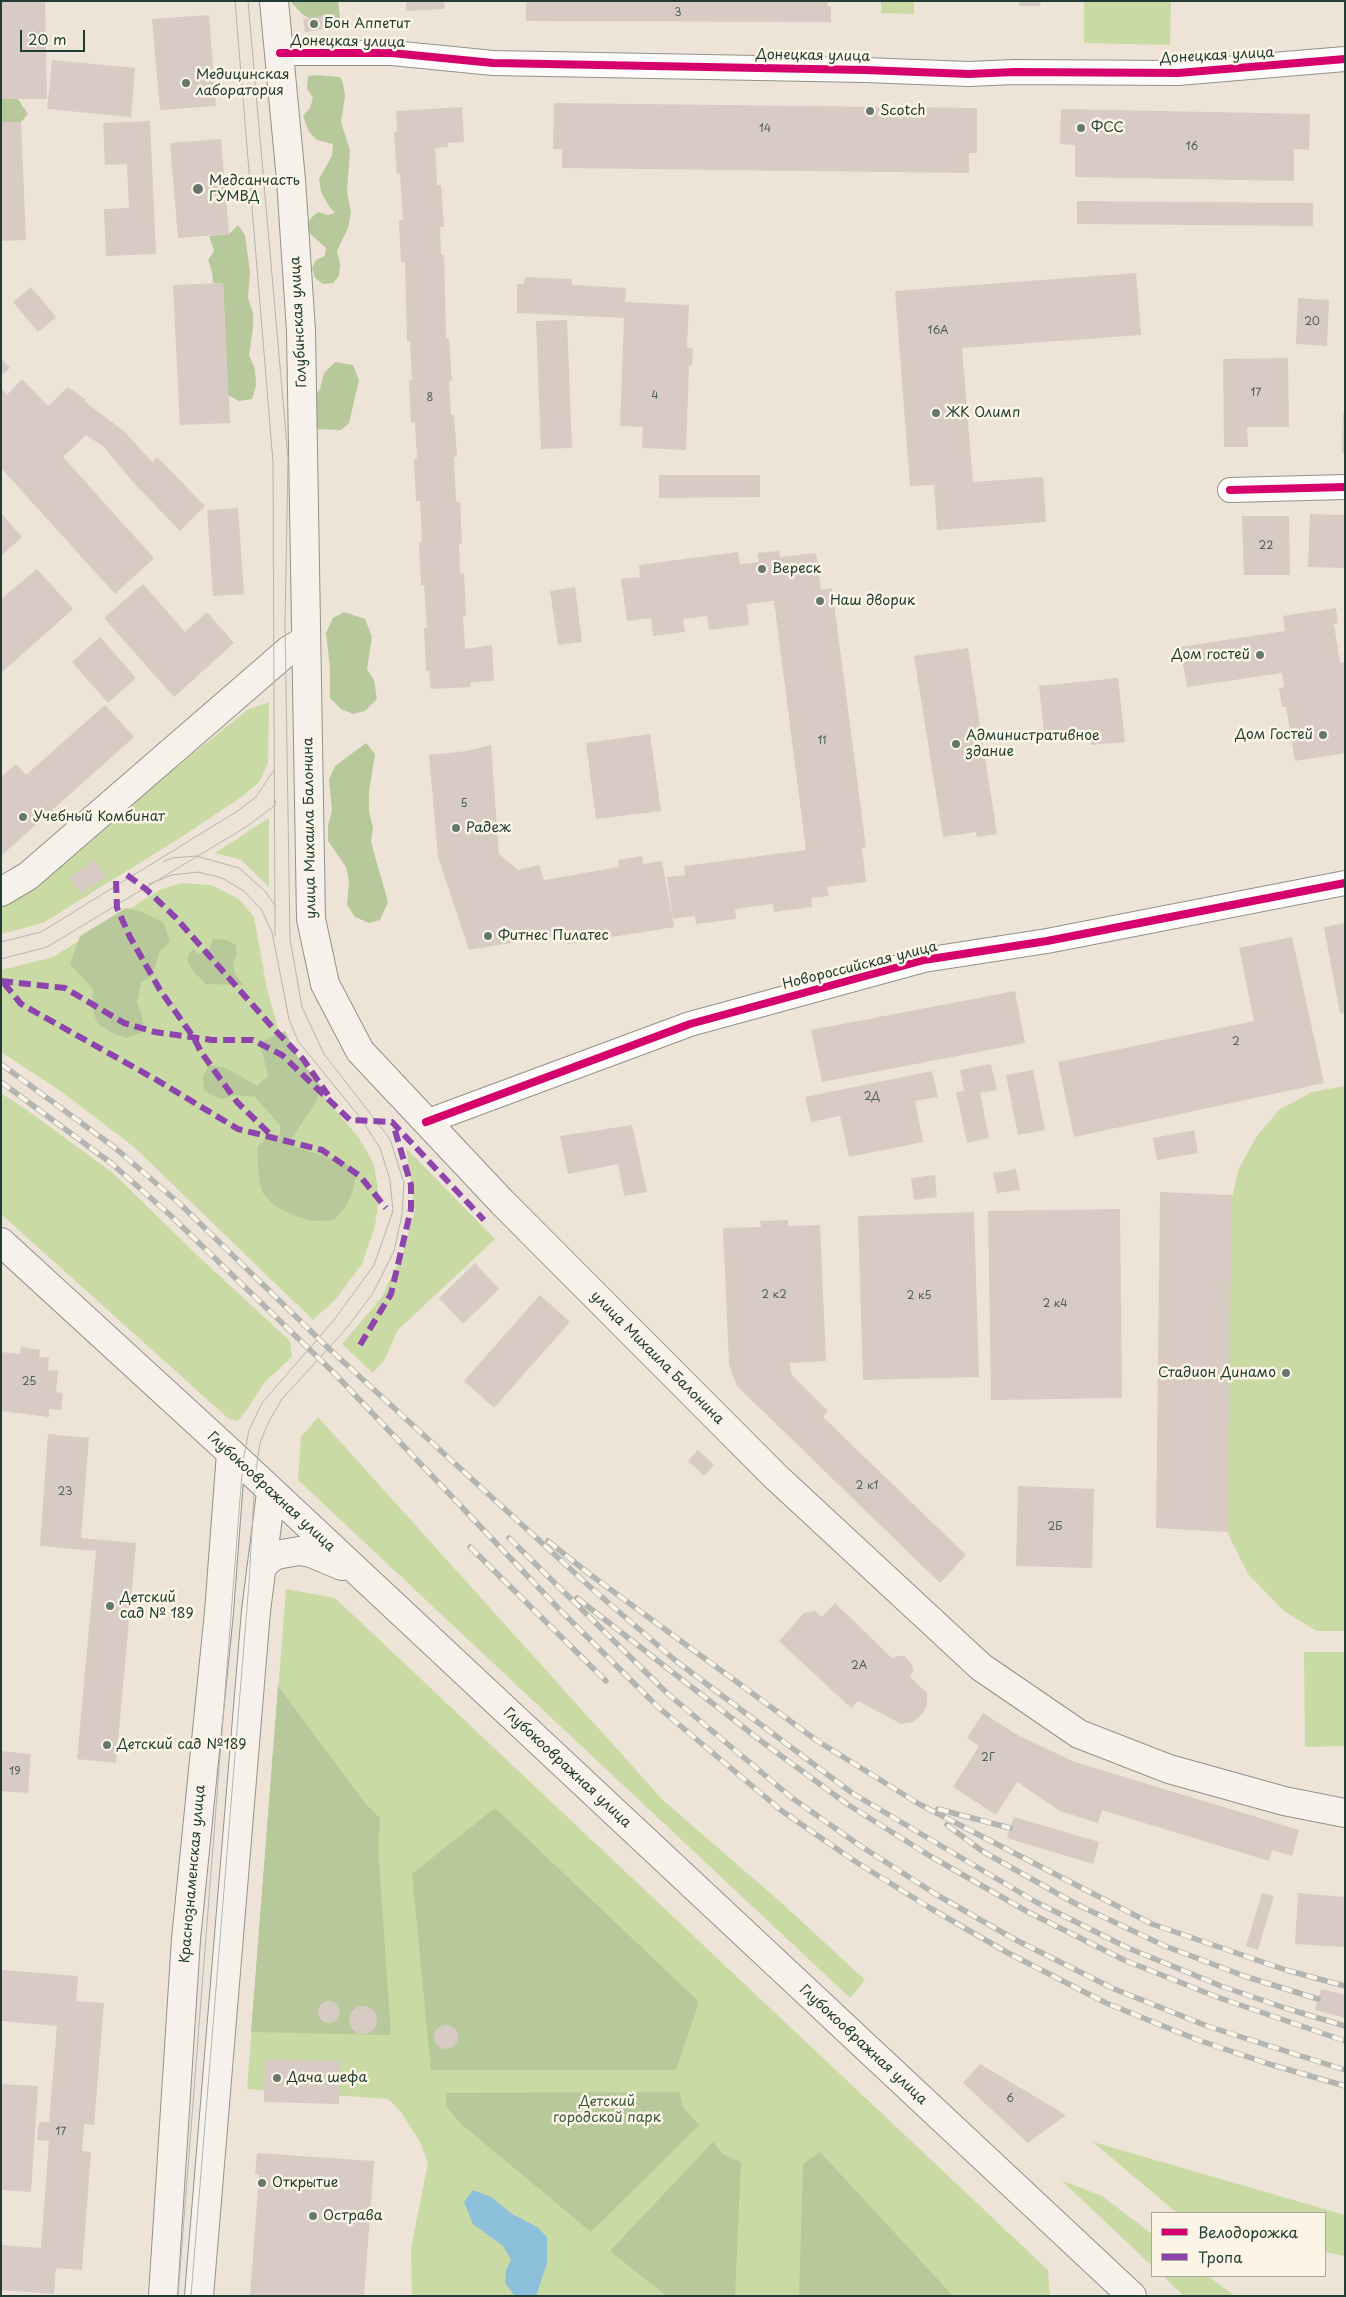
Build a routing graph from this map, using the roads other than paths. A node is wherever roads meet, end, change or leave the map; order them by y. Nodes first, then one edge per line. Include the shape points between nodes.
1 (274, 1) edge
2 (280, 54) junction
3 (1345, 59) edge
4 (1345, 487) edge
5 (1230, 490) dead end
6 (305, 644) junction
7 (1345, 883) edge
8 (1, 892) edge
9 (426, 1122) junction
10 (1, 1242) edge
11 (231, 1453) junction
12 (271, 1492) junction
13 (261, 1570) junction
14 (363, 1577) junction
15 (1345, 1813) edge
16 (163, 2296) edge
17 (199, 2296) edge
18 (1132, 2296) edge

1 - 2 main road, Голубинская улица
2 - 3 street, Донецкая улица via 392,53 493,63 969,74 1178,73
2 - 6 main road, Голубинская улица via 301,331
4 - 5 street
6 - 8 main road via 289,650 28,876
6 - 9 main road, улица Михаила Балонина via 311,919 325,984 360,1051
7 - 9 street, Новороссийская улица via 1047,941 924,960 690,1024
9 - 15 main road, улица Михаила Балонина via 774,1476 981,1667 1079,1734 1169,1769 1284,1801
10 - 11 main road, Глубокоовражная улица
11 - 12 main road, Глубокоовражная улица
11 - 16 main road, Краснознаменская улица via 219,1612 186,1939
12 - 13 main road
12 - 14 main road, Глубокоовражная улица
13 - 14 main road via 276,1555 299,1551 324,1558
13 - 17 main road
14 - 18 main road, Глубокоовражная улица

